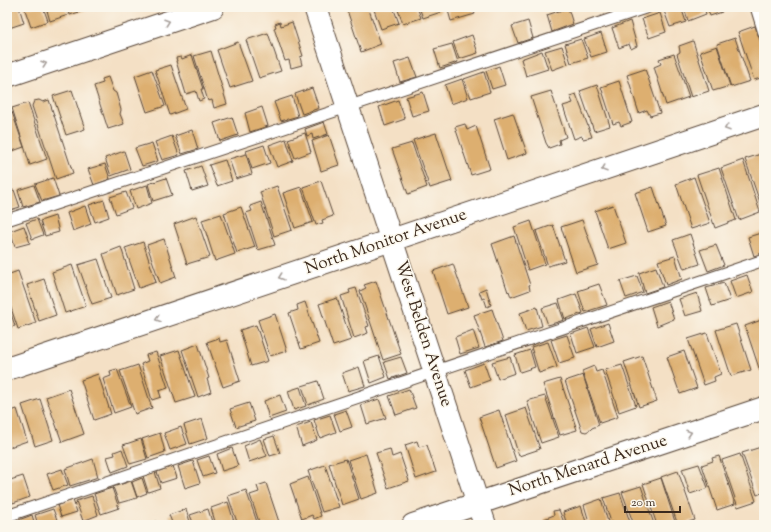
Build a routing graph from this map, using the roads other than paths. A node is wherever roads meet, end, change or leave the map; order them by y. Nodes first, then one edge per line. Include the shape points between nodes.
1 (213, 7) edge
2 (315, 7) edge
3 (648, 7) edge
4 (756, 7) edge
5 (764, 33) edge
6 (7, 76) edge
7 (348, 107) junction
8 (764, 116) edge
9 (7, 220) edge
10 (392, 240) junction
11 (764, 260) edge
12 (7, 369) edge
13 (435, 372) junction
14 (764, 408) edge
15 (478, 503) junction
16 (7, 516) edge
17 (413, 525) edge
18 (485, 525) edge

6 -> 1 street
2 - 7 street, West Belden Avenue
3 - 7 lane
4 - 5 lane
7 - 9 lane
7 - 10 street, West Belden Avenue
8 -> 10 street, North Monitor Avenue
10 -> 12 street, North Monitor Avenue
10 - 13 street, West Belden Avenue
11 - 13 lane
13 - 15 street, West Belden Avenue
13 - 16 lane
15 -> 14 street, North Menard Avenue
15 - 17 street, North Menard Avenue
15 - 18 street, West Belden Avenue

